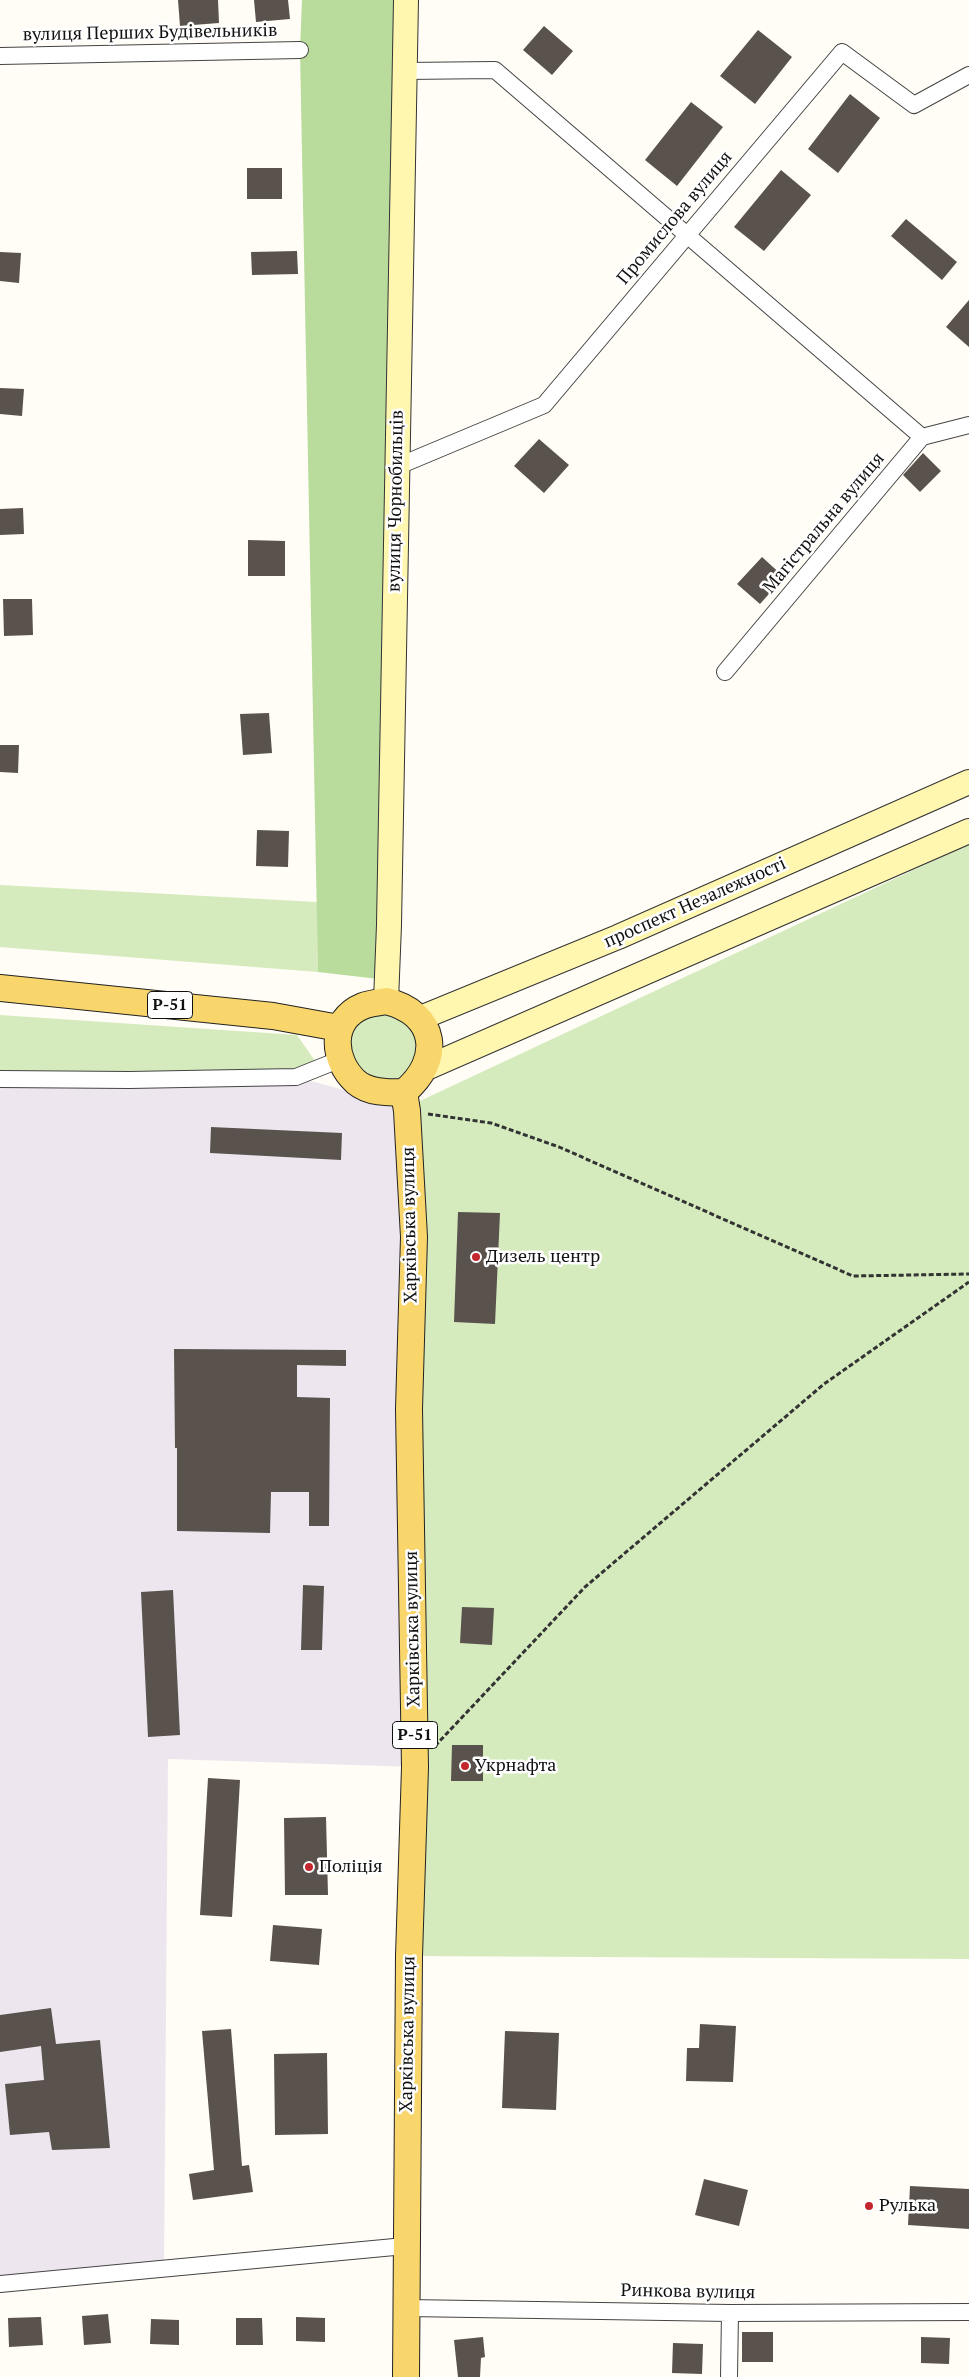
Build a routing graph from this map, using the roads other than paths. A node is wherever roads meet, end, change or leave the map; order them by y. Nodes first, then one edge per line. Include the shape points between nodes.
1 (406, 0) edge
2 (300, 50) dead end
3 (0, 56) edge
4 (405, 71) junction
5 (969, 75) edge
6 (688, 234) junction
7 (969, 425) edge
8 (922, 437) junction
9 (396, 467) junction
10 (725, 672) dead end
11 (969, 782) edge
12 (969, 832) edge
13 (0, 988) edge
14 (386, 1001) junction
15 (418, 1019) junction
16 (339, 1028) junction
17 (341, 1059) junction
18 (424, 1069) junction
19 (0, 1079) edge
20 (406, 1102) junction
21 (405, 2246) junction
22 (0, 2284) edge
23 (406, 2308) junction
24 (969, 2312) edge
25 (730, 2313) junction
26 (406, 2377) edge
27 (729, 2377) edge

1 - 4 street, вулиця Чорнобильців
2 - 3 street, вулиця Перших Будівельників
4 - 6 street via 495,70
4 - 9 street, вулиця Чорнобильців
5 - 6 street, Промислова вулиця via 914,106 842,52
6 - 8 street
6 - 9 street, Промислова вулиця via 544,405
7 - 8 street
8 - 10 street, Магістральна вулиця
9 - 14 street, вулиця Чорнобильців
11 - 15 street, проспект Незалежності via 618,937
12 - 18 street
13 - 16 main road, Р-51 via 273,1016
14 - 15 main road via 402,1005
14 - 16 main road via 363,1006 348,1015
15 - 18 main road via 430,1046 429,1061
16 - 17 main road via 337,1050
17 - 19 street via 296,1077
17 - 20 main road via 344,1067 363,1086
18 - 20 main road
20 - 21 main road, Харківська вулиця / Р-51 via 414,1237 409,1409 415,1767
21 - 22 street
21 - 23 main road, Харківська вулиця / Р-51
23 - 25 street, Ринкова вулиця
23 - 26 main road, Харківська вулиця / Р-51
24 - 25 street, Ринкова вулиця
25 - 27 street

